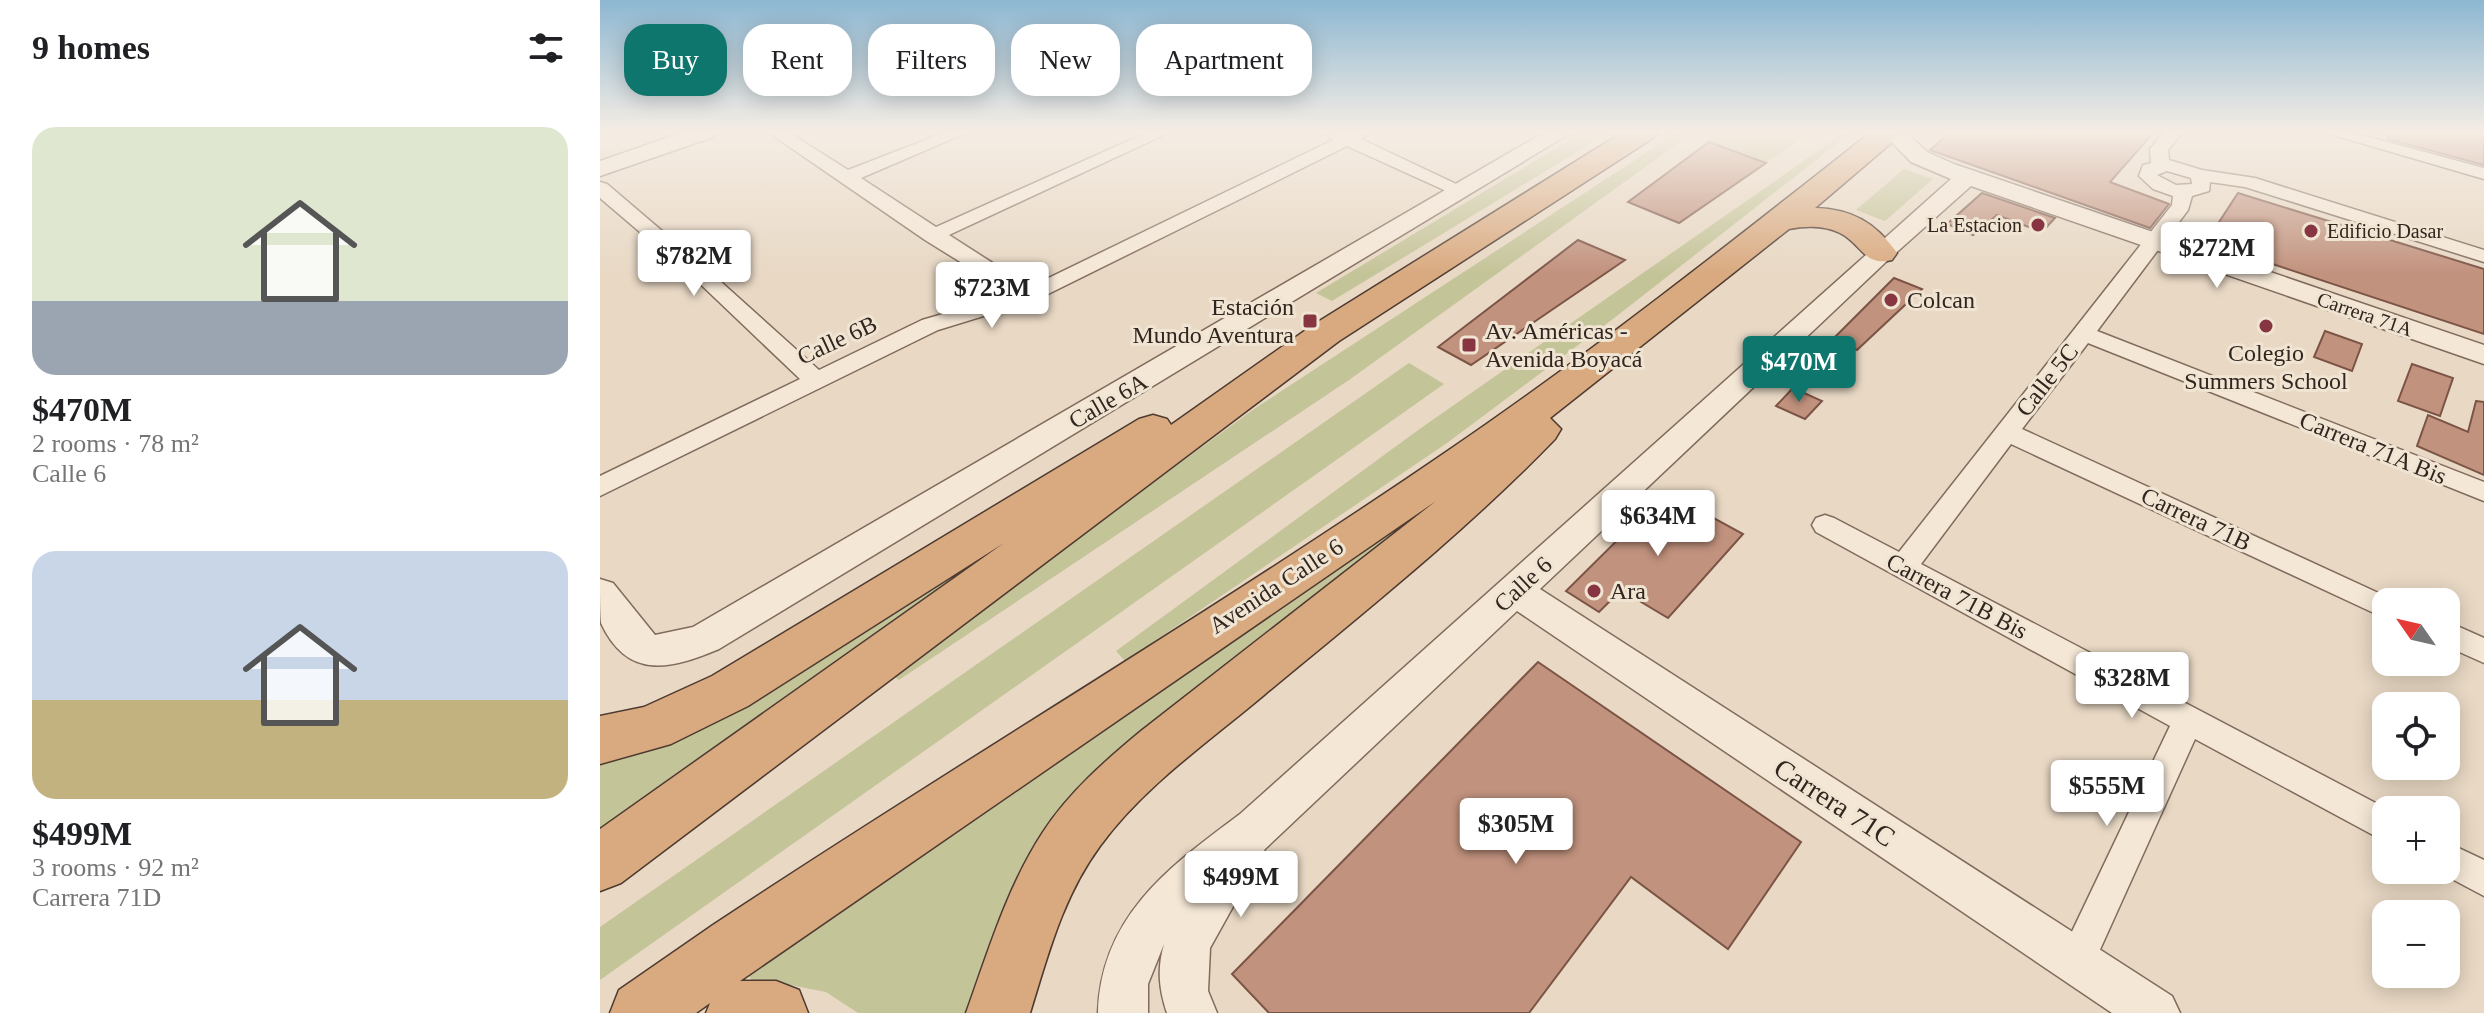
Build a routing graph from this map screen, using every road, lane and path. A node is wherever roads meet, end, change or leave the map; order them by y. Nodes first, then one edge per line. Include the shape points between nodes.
1 (851, 179) edge
2 (1057, 179) edge
3 (1258, 179) edge
4 (1438, 179) edge
5 (1482, 179) edge
6 (1568, 179) edge
7 (1832, 179) edge
8 (1964, 179) edge
9 (1974, 179) edge
10 (2153, 179) edge
11 (2191, 183) junction
12 (600, 188) edge
13 (1462, 191) junction
14 (1780, 221) junction
15 (932, 236) junction
16 (2154, 241) junction
17 (1880, 253) junction
18 (2484, 256) edge
19 (1029, 296) junction
20 (1326, 333) junction
21 (2083, 333) junction
22 (1615, 352) junction
23 (2484, 355) edge
24 (814, 379) junction
25 (2007, 432) junction
26 (600, 487) edge
27 (2484, 492) edge
28 (1825, 525) dead end
29 (1903, 567) junction
30 (1515, 591) junction
31 (600, 593) edge
32 (2372, 600) edge
33 (2460, 640) edge
34 (2484, 651) edge
35 (2189, 719) junction
36 (600, 740) edge
37 (2372, 818) edge
38 (1256, 829) junction
39 (600, 863) edge
40 (2460, 866) edge
41 (2484, 879) edge
42 (2076, 961) junction
43 (642, 1013) edge
44 (738, 1013) edge
45 (776, 1013) edge
46 (998, 1013) edge
47 (1123, 1013) edge
48 (1192, 1013) edge
49 (2155, 1013) edge

1 - 15 street
2 - 15 street
3 - 19 street, Calle 6B
4 - 13 street
5 - 13 street, Calle 6A
6 - 20 highway
7 - 14 highway, Avenida Calle 6
8 - 17 street, Calle 6
9 - 16 street, Carrera 71A
10 - 11 street via 2165,188
11 - 16 street, Calle 5C
11 - 18 street via 2248,182
12 - 24 street
13 - 31 street, Calle 6A via 706,638 681,648 648,651
14 - 17 highway via 1833,219 1864,232
14 - 22 highway, Avenida Calle 6
15 - 19 street
16 - 21 street, Calle 5C
16 - 23 street, Carrera 71A
17 - 30 street, Calle 6
19 - 24 street, Calle 6B via 930,325
20 - 36 highway via 1115,451 730,691 652,728
20 - 39 highway
21 - 25 street, Calle 5C
21 - 27 street, Carrera 71A Bis
22 - 43 highway, Avenida Calle 6 via 1402,503 871,852
22 - 46 highway via 1487,484 1105,800 1050,876
24 - 26 street, Calle 6B
25 - 29 street, Calle 5C
25 - 32 street, Carrera 71B
28 - 29 street, Carrera 71B Bis
29 - 35 street, Carrera 71B Bis
30 - 38 street, Calle 6
30 - 42 street, Carrera 71C
33 - 34 street
35 - 37 street, Carrera 71B Bis
35 - 42 street
38 - 47 street via 1190,880 1151,924 1125,980
38 - 48 street via 1190,937 1182,960 1181,986
40 - 41 street
42 - 49 street, Carrera 71C
44 - 45 highway

